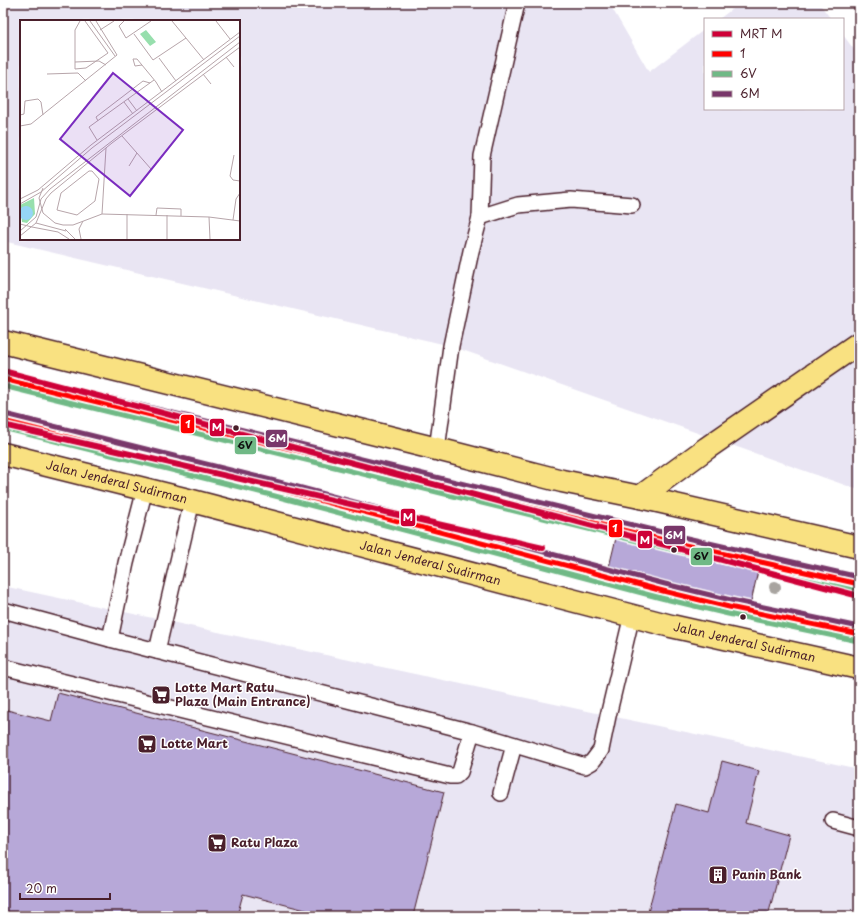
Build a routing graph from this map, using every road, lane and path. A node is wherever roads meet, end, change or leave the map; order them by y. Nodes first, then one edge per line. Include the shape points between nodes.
1 (517, 3) edge
2 (632, 205) dead end
3 (480, 217) junction
4 (3, 342) edge
5 (859, 343) edge
6 (3, 379) edge
7 (3, 420) edge
8 (437, 449) junction
9 (3, 454) edge
10 (145, 490) junction
11 (640, 498) junction
12 (192, 502) junction
13 (859, 547) edge
14 (859, 584) edge
15 (3, 610) edge
16 (632, 615) junction
17 (859, 634) edge
18 (110, 639) junction
19 (156, 651) junction
20 (3, 667) edge
21 (859, 668) edge
22 (472, 732) junction
23 (514, 745) junction
24 (501, 793) dead end
25 (833, 821) dead end
26 (859, 828) edge

1 - 3 lane via 482,156
2 - 3 lane via 571,200 518,205
3 - 8 lane via 451,346
4 - 8 main road
5 - 11 main road via 707,448
6 - 14 lane via 661,539
7 - 17 lane via 663,591
8 - 11 main road via 562,482
9 - 10 main road, Jalan Jenderal Sudirman
10 - 12 main road, Jalan Jenderal Sudirman
10 - 18 lane
11 - 13 main road
12 - 16 main road, Jalan Jenderal Sudirman
12 - 19 lane
15 - 18 lane
16 - 21 main road, Jalan Jenderal Sudirman
16 - 23 lane via 601,750 592,762 585,766
18 - 19 lane
19 - 22 lane
20 - 22 lane via 450,776 456,776 460,772
22 - 23 lane
23 - 24 lane
25 - 26 lane

